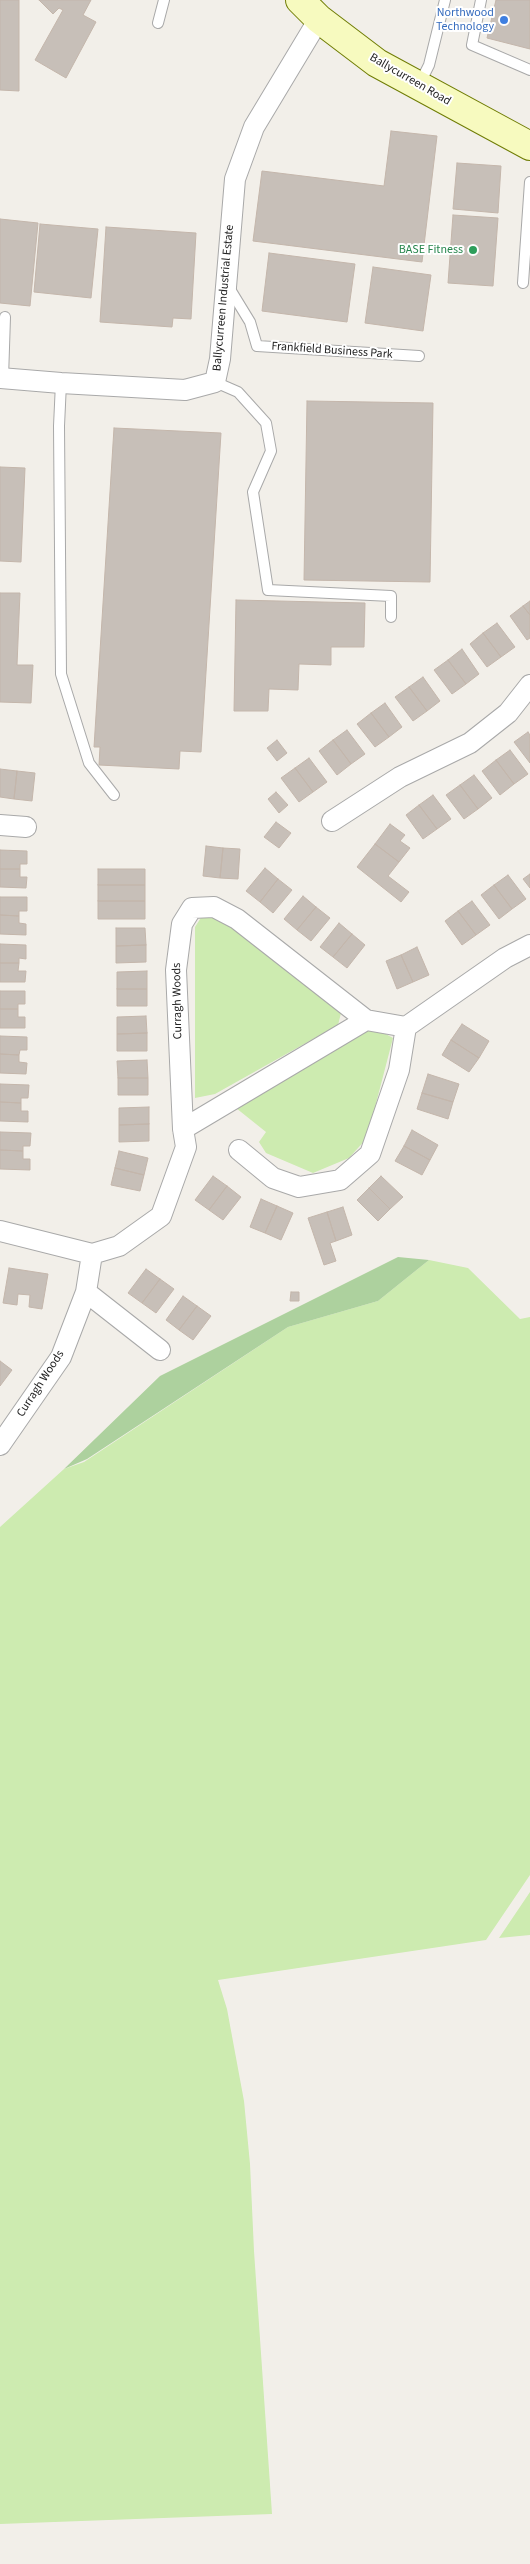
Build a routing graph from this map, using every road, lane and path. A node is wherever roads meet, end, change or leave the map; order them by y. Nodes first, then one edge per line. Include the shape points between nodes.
1 (164, 0) edge
2 (300, 0) edge
3 (445, 0) edge
4 (481, 0) edge
5 (319, 19) junction
6 (158, 23) dead end
7 (530, 70) edge
8 (418, 86) junction
9 (530, 146) edge
10 (530, 182) edge
11 (528, 240) edge
12 (225, 281) junction
13 (523, 284) dead end
14 (5, 316) dead end
15 (419, 356) dead end
16 (1, 378) edge
17 (215, 382) junction
18 (62, 384) junction
19 (391, 617) dead end
20 (530, 685) edge
21 (114, 795) dead end
22 (332, 821) dead end
23 (0, 825) edge
24 (26, 827) dead end
25 (530, 945) edge
26 (366, 1020) junction
27 (406, 1027) junction
28 (183, 1129) junction
29 (239, 1150) dead end
30 (0, 1231) edge
31 (92, 1254) junction
32 (86, 1292) junction
33 (160, 1350) dead end
34 (0, 1445) edge

1 - 6 lane
2 - 5 main road, Ballycurreen Road
3 - 8 lane via 429,65
4 - 7 lane via 472,45
5 - 8 main road, Ballycurreen Road via 377,63
5 - 12 street, Ballycurreen Industrial Estate via 254,127 235,179
8 - 9 main road, Ballycurreen Road
10 - 11 lane
11 - 13 lane
12 - 15 lane, Frankfield Business Park via 250,322 257,346
12 - 17 street, Ballycurreen Industrial Estate via 220,359
14 - 16 lane
16 - 18 street, Ballycurreen Industrial Estate
17 - 18 street, Ballycurreen Industrial Estate via 185,390
17 - 19 lane via 238,392 266,423 271,451 253,492 268,590 391,596
18 - 21 lane via 59,426 61,674 88,763
20 - 22 street via 508,713 470,743 400,777
23 - 24 street
25 - 27 street via 505,958
26 - 27 street, Curragh Woods
26 - 28 street
26 - 28 street, Curragh Woods via 237,919 214,907 192,908 182,924 176,970
27 - 29 street via 399,1070 370,1154 340,1180 299,1188 273,1178
28 - 31 street, Curragh Woods via 186,1148 161,1216 120,1246
30 - 31 street, Curragh Woods
31 - 32 street, Curragh Woods
32 - 33 street
32 - 34 street, Curragh Woods via 61,1357

